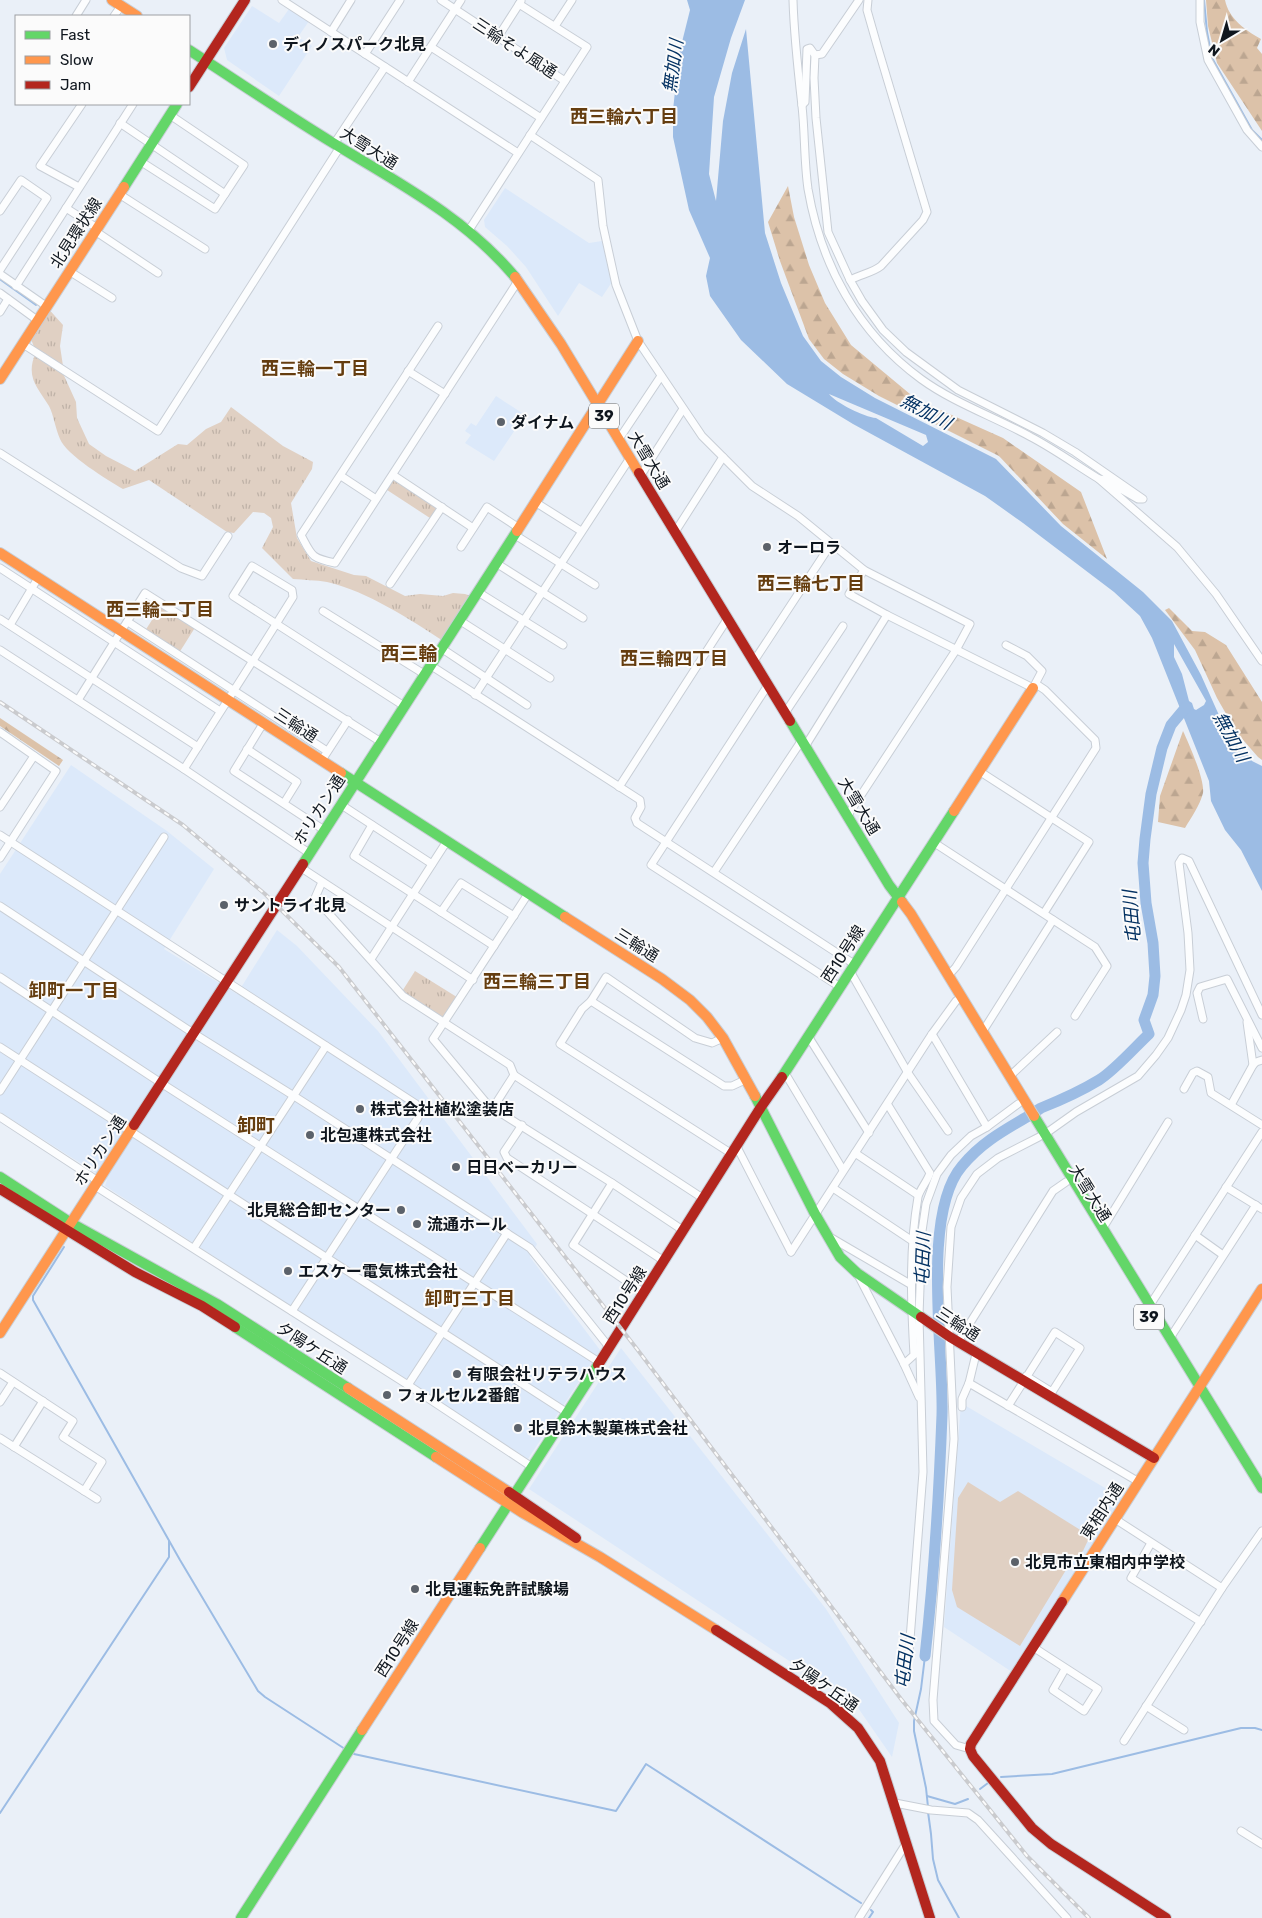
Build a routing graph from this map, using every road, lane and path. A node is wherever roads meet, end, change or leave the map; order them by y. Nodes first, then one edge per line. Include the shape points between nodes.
1 (86, 0) edge
2 (245, 0) edge
3 (282, 0) edge
4 (352, 0) edge
5 (400, 0) edge
6 (441, 0) edge
7 (461, 0) edge
8 (572, 0) edge
9 (793, 0) edge
10 (859, 0) edge
11 (868, 0) edge
12 (1200, 0) edge
13 (115, 2) edge
14 (520, 2) edge
15 (455, 10) junction
16 (77, 15) edge
17 (114, 15) edge
18 (135, 15) edge
19 (555, 26) junction
20 (331, 32) junction
21 (498, 37) junction
22 (431, 47) junction
23 (190, 51) edge
24 (365, 54) junction
25 (815, 54) junction
26 (206, 61) junction
27 (385, 67) junction
28 (565, 80) junction
29 (408, 82) junction
30 (190, 85) edge
31 (802, 104) junction
32 (81, 105) edge
33 (132, 105) edge
34 (176, 105) edge
35 (170, 114) junction
36 (541, 118) junction
37 (120, 123) junction
38 (530, 135) junction
39 (151, 144) junction
40 (337, 146) junction
41 (1262, 147) edge
42 (518, 153) junction
43 (140, 161) junction
44 (79, 186) junction
45 (118, 194) junction
46 (225, 194) junction
47 (66, 208) junction
48 (0, 210) edge
49 (96, 229) junction
50 (469, 230) junction
51 (205, 250) dead end
52 (69, 270) junction
53 (0, 272) edge
54 (158, 273) dead end
55 (850, 280) junction
56 (518, 281) junction
57 (16, 286) junction
58 (0, 293) edge
59 (112, 298) dead end
60 (8, 299) junction
61 (46, 306) junction
62 (0, 312) edge
63 (37, 320) junction
64 (438, 326) dead end
65 (638, 341) junction
66 (23, 344) junction
67 (408, 371) junction
68 (661, 376) junction
69 (0, 379) edge
70 (445, 394) junction
71 (598, 405) junction
72 (683, 409) junction
73 (619, 439) junction
74 (0, 453) edge
75 (723, 457) junction
76 (630, 458) junction
77 (393, 475) junction
78 (640, 475) junction
79 (341, 476) junction
80 (1098, 479) junction
81 (376, 499) junction
82 (535, 502) junction
83 (442, 507) junction
84 (473, 528) junction
85 (517, 531) junction
86 (581, 531) junction
87 (675, 532) junction
88 (228, 536) dead end
89 (831, 544) junction
90 (461, 547) dead end
91 (0, 553) edge
92 (496, 563) junction
93 (561, 564) junction
94 (0, 568) edge
95 (864, 570) junction
96 (38, 578) junction
97 (390, 584) dead end
98 (595, 585) dead end
99 (32, 589) junction
100 (478, 592) junction
101 (542, 592) junction
102 (323, 611) dead end
103 (887, 615) junction
104 (582, 618) dead end
105 (728, 618) junction
106 (0, 619) edge
107 (459, 620) junction
108 (525, 620) junction
109 (276, 624) junction
110 (10, 625) junction
111 (125, 626) junction
112 (842, 626) dead end
113 (115, 642) junction
114 (563, 645) dead end
115 (1006, 645) dead end
116 (441, 648) junction
117 (0, 650) edge
118 (506, 650) junction
119 (956, 650) junction
120 (253, 660) junction
121 (754, 661) junction
122 (1262, 661) edge
123 (430, 665) junction
124 (424, 674) junction
125 (92, 678) junction
126 (487, 678) junction
127 (550, 678) dead end
128 (768, 685) junction
129 (1035, 686) junction
130 (231, 694) junction
131 (475, 695) junction
132 (78, 700) junction
133 (527, 705) dead end
134 (404, 706) junction
135 (220, 711) junction
136 (785, 713) junction
137 (348, 720) junction
138 (264, 722) junction
139 (1, 734) edge
140 (381, 742) junction
141 (804, 742) junction
142 (198, 747) junction
143 (247, 749) junction
144 (327, 751) junction
145 (34, 756) junction
146 (322, 760) junction
147 (184, 769) junction
148 (979, 771) junction
149 (355, 782) junction
150 (619, 787) junction
151 (284, 803) junction
152 (340, 804) junction
153 (0, 807) edge
154 (848, 815) junction
155 (1052, 817) junction
156 (372, 825) junction
157 (324, 830) junction
158 (0, 835) edge
159 (164, 836) dead end
160 (447, 841) junction
161 (665, 841) junction
162 (10, 842) junction
163 (933, 842) junction
164 (309, 853) junction
165 (0, 858) edge
166 (432, 864) junction
167 (300, 867) junction
168 (714, 872) junction
169 (322, 882) junction
170 (1006, 889) junction
171 (528, 894) junction
172 (413, 895) junction
173 (898, 899) junction
174 (0, 906) edge
175 (116, 910) junction
176 (441, 912) junction
177 (1044, 913) junction
178 (514, 916) junction
179 (1053, 920) junction
180 (392, 927) junction
181 (494, 946) junction
182 (371, 959) junction
183 (83, 960) junction
184 (852, 968) junction
185 (948, 976) junction
186 (0, 977) edge
187 (473, 980) junction
188 (227, 981) junction
189 (840, 987) junction
190 (591, 1001) junction
191 (956, 1001) junction
192 (51, 1010) junction
193 (1262, 1015) edge
194 (1075, 1016) dead end
195 (1246, 1016) junction
196 (1203, 1019) dead end
197 (444, 1022) junction
198 (982, 1031) junction
199 (1057, 1032) dead end
200 (193, 1033) junction
201 (932, 1034) junction
202 (808, 1036) junction
203 (723, 1038) junction
204 (326, 1046) junction
205 (0, 1047) edge
206 (1262, 1048) edge
207 (20, 1060) junction
208 (1262, 1060) edge
209 (1253, 1065) junction
210 (785, 1073) junction
211 (908, 1073) junction
212 (514, 1075) junction
213 (1010, 1076) junction
214 (747, 1080) junction
215 (161, 1083) junction
216 (1184, 1089) dead end
217 (0, 1091) edge
218 (294, 1096) junction
219 (888, 1105) junction
220 (1231, 1105) junction
221 (1022, 1106) junction
222 (761, 1107) junction
223 (493, 1108) junction
224 (0, 1118) edge
225 (1168, 1122) dead end
226 (522, 1125) junction
227 (1262, 1125) edge
228 (987, 1127) junction
229 (948, 1131) dead end
230 (130, 1132) junction
231 (1262, 1132) edge
232 (869, 1133) junction
233 (1040, 1133) junction
234 (261, 1145) junction
235 (735, 1151) junction
236 (855, 1153) junction
237 (391, 1159) junction
238 (843, 1170) junction
239 (0, 1177) edge
240 (1066, 1182) junction
241 (97, 1183) junction
242 (612, 1183) junction
243 (1226, 1187) junction
244 (833, 1188) junction
245 (0, 1189) edge
246 (918, 1195) junction
247 (228, 1196) junction
248 (704, 1199) junction
249 (1259, 1207) edge
250 (359, 1209) junction
251 (592, 1214) junction
252 (815, 1214) junction
253 (68, 1227) junction
254 (1103, 1228) junction
255 (684, 1231) junction
256 (506, 1233) junction
257 (1195, 1235) junction
258 (828, 1236) junction
259 (914, 1242) junction
260 (194, 1248) junction
261 (1224, 1254) junction
262 (326, 1259) junction
263 (664, 1261) junction
264 (857, 1274) junction
265 (474, 1283) junction
266 (910, 1284) junction
267 (1262, 1289) edge
268 (644, 1293) junction
269 (1150, 1306) junction
270 (292, 1311) junction
271 (917, 1315) junction
272 (1, 1330) edge
273 (442, 1332) junction
274 (951, 1338) junction
275 (1170, 1338) junction
276 (608, 1347) junction
277 (976, 1354) junction
278 (598, 1362) junction
279 (904, 1364) junction
280 (0, 1372) edge
281 (1024, 1379) junction
282 (13, 1382) junction
283 (969, 1383) junction
284 (408, 1385) junction
285 (1198, 1391) junction
286 (43, 1401) junction
287 (0, 1402) edge
288 (921, 1402) junction
289 (1008, 1406) junction
290 (962, 1407) dead end
291 (566, 1412) junction
292 (0, 1438) edge
293 (14, 1447) junction
294 (1154, 1458) junction
295 (532, 1467) junction
296 (1139, 1482) junction
297 (1262, 1488) edge
298 (84, 1491) junction
299 (97, 1499) dead end
300 (511, 1500) junction
301 (1262, 1501) edge
302 (1114, 1519) junction
303 (1262, 1531) edge
304 (1151, 1543) junction
305 (1222, 1588) junction
306 (1201, 1622) junction
307 (1033, 1647) junction
308 (908, 1665) dead end
309 (1065, 1669) junction
310 (1146, 1706) junction
311 (1184, 1730) dead end
312 (1124, 1741) dead end
313 (970, 1749) junction
314 (895, 1803) junction
315 (1241, 1831) dead end
316 (907, 1842) junction
317 (1262, 1844) edge
318 (241, 1918) edge
319 (859, 1918) edge
320 (930, 1918) edge
321 (1067, 1918) edge
322 (1166, 1918) edge

1 - 16 street
2 - 26 main road
3 - 20 street
4 - 20 street
5 - 24 street
6 - 15 street, 三輪そよ風通
7 - 15 street
8 - 19 street
9 - 31 street
10 - 25 street via 822,54
11 - 55 street via 867,10 876,45 927,212 881,266
12 - 41 street via 1200,22 1208,60 1247,130
13 - 17 street
13 - 18 main road
14 - 19 street
14 - 21 street
15 - 21 street, 三輪そよ風通
15 - 22 street
19 - 28 street via 587,47
20 - 24 street
21 - 28 street, 三輪そよ風通
22 - 29 street
22 - 36 street
23 - 26 main road, 大雪大通 / 39
24 - 27 street
25 - 31 street via 807,49 805,102
25 - 55 street via 816,118 828,232
26 - 30 main road
26 - 40 main road, 大雪大通 / 39
27 - 29 street
27 - 40 street
28 - 36 street
29 - 42 street
31 - 80 street via 808,187 816,227 830,267 871,332 921,379 1031,437
32 - 44 street via 40,166
33 - 37 street
34 - 35 main road, 北見環状線
35 - 39 main road, 北見環状線
35 - 46 street via 244,165
36 - 38 street
37 - 39 street
37 - 44 street
38 - 42 street
38 - 65 street via 598,180 603,226 616,285
39 - 43 main road, 北見環状線
39 - 46 street
40 - 50 main road, 大雪大通 / 39
40 - 66 street via 158,430
42 - 50 street
43 - 45 main road, 北見環状線
43 - 46 street via 215,210
44 - 47 street
45 - 49 main road, 北見環状線
45 - 51 street
47 - 49 street
47 - 57 street
48 - 53 street via 21,180 47,198
49 - 52 main road, 北見環状線
49 - 54 street
50 - 56 main road, 大雪大通 / 39
52 - 59 street
52 - 61 main road, 北見環状線
53 - 57 street
55 - 80 street via 883,330 935,374 958,390 1075,452 1143,499
56 - 70 street
56 - 71 main road, 大雪大通 / 39
57 - 61 street
58 - 60 street
60 - 62 street
60 - 63 street
61 - 63 main road, 北見環状線
63 - 66 main road, 北見環状線
64 - 67 street
65 - 68 street
65 - 71 main road, ホリカン通
66 - 69 main road, 北見環状線
67 - 70 street
67 - 79 street
68 - 72 street
68 - 73 street
70 - 77 street
71 - 73 main road, 大雪大通 / 39
71 - 82 main road, ホリカン通
72 - 75 street via 702,436
72 - 78 street
73 - 76 main road, 大雪大通 / 39
74 - 88 street via 181,568 202,576
75 - 87 street
75 - 89 street via 752,486 798,516
76 - 78 main road, 大雪大通 / 39
76 - 86 street
77 - 81 street
77 - 83 street
78 - 87 main road, 大雪大通 / 39
79 - 81 street
79 - 81 street via 301,535 311,555 335,563
80 - 122 street via 1177,548 1216,594
82 - 85 main road, ホリカン通
82 - 86 street
83 - 84 street
83 - 97 street
84 - 85 street via 487,507
84 - 90 street
85 - 92 main road, ホリカン通
85 - 93 street
86 - 93 street
87 - 105 main road, 大雪大通 / 39
89 - 95 street
89 - 121 street
91 - 96 main road, 三輪通
92 - 100 main road, ホリカン通
92 - 101 street
93 - 98 street
93 - 101 street
94 - 99 street
95 - 103 street via 849,594
95 - 119 street via 970,624
96 - 99 street
96 - 111 main road, 三輪通
99 - 110 street
99 - 113 street
100 - 107 main road, ホリカン通
100 - 108 street
101 - 104 street
101 - 108 street
102 - 124 street
103 - 119 street
103 - 141 street
105 - 121 main road, 大雪大通 / 39
105 - 150 street
106 - 110 street
107 - 116 main road, ホリカン通
107 - 118 street
108 - 114 street
108 - 118 street
109 - 109 street via 233,596 252,566 292,590 293,597
109 - 120 street
109 - 134 street
110 - 125 street
111 - 113 street
111 - 120 street via 145,592
111 - 130 main road, 三輪通
112 - 136 street
113 - 125 street
113 - 135 street
115 - 129 street via 1027,656 1042,671
116 - 123 main road, ホリカン通
116 - 126 street
117 - 132 street
118 - 126 street
118 - 127 street
119 - 129 street
119 - 154 street
120 - 130 street
120 - 137 street
121 - 128 main road, 大雪大通 / 39
123 - 124 main road, ホリカン通
123 - 131 street
124 - 134 main road, ホリカン通
125 - 132 street
125 - 142 street
126 - 131 street
126 - 133 street
128 - 136 main road, 大雪大通 / 39
128 - 161 street
129 - 148 main road, 西10号線
129 - 155 street via 1045,690 1095,740 1096,748
130 - 135 street
130 - 138 main road, 三輪通
130 - 144 street
131 - 150 street
132 - 147 street
134 - 140 main road, ホリカン通
135 - 142 street
136 - 141 main road, 大雪大通 / 39
137 - 140 street
137 - 144 street
138 - 143 street
138 - 146 main road, 三輪通
139 - 145 street
140 - 149 main road, ホリカン通
141 - 154 main road, 大雪大通 / 39
141 - 168 street
142 - 147 street
143 - 151 street via 297,782
143 - 151 street via 234,771
144 - 146 street
145 - 153 street
145 - 162 street via 56,771
146 - 149 main road, 三輪通
147 - 164 street
148 - 155 street
148 - 163 main road, 西10号線
149 - 152 main road, ホリカン通
149 - 160 main road, 三輪通
150 - 161 street via 640,800 641,807 634,818 637,823
151 - 157 street
152 - 156 street
152 - 157 main road, ホリカン通
154 - 173 main road, 大雪大通 / 39
155 - 170 street
155 - 177 street via 1089,842
156 - 166 street
156 - 172 street via 354,856
157 - 164 main road, ホリカン通
158 - 162 street
159 - 175 street
160 - 166 street
160 - 171 main road, 三輪通
161 - 168 street
161 - 189 street via 651,865
162 - 165 street
162 - 175 street
163 - 170 street
163 - 173 main road, 西10号線
164 - 167 main road, ホリカン通
166 - 172 street
167 - 169 street
167 - 188 main road, ホリカン通
168 - 184 street
169 - 180 street
169 - 182 street via 315,898
170 - 177 street
170 - 185 street
171 - 178 street
171 - 203 main road, 三輪通 via 662,979 690,1000
172 - 176 street
172 - 180 street
173 - 184 main road, 西10号線
173 - 185 main road, 大雪大通 / 39 via 911,914
173 - 191 main road, 大雪大通 / 39 via 905,918
174 - 183 street
175 - 183 street
175 - 188 street
176 - 178 street via 460,883
176 - 181 street
177 - 179 street
178 - 181 street
179 - 194 street via 1095,947 1107,966
179 - 198 street
180 - 182 street
180 - 187 street
181 - 187 street
182 - 197 street via 403,996
183 - 192 street
183 - 200 street
184 - 189 main road, 西10号線
184 - 211 street
185 - 198 main road, 大雪大通 / 39
186 - 192 street
187 - 197 street
188 - 200 main road, ホリカン通
188 - 204 street
189 - 202 main road, 西10号線
190 - 203 street via 606,977 695,1038 712,1043
190 - 214 street via 724,1086
190 - 235 street via 582,1009 560,1044
191 - 201 street
191 - 221 main road, 大雪大通 / 39
192 - 207 street
192 - 215 street
193 - 233 street via 1189,861 1182,858 1190,970 1186,995 1168,1038 1138,1076
195 - 196 street via 1227,979 1200,987 1197,993
195 - 206 street
195 - 209 street
197 - 212 street via 510,1065
197 - 223 street via 433,1039
198 - 213 main road, 大雪大通 / 39
199 - 213 street
200 - 215 main road, ホリカン通
200 - 218 street
201 - 211 street
201 - 228 street
202 - 210 main road, 西10号線
202 - 232 street
203 - 214 main road, 三輪通
204 - 218 street
204 - 237 street via 419,1108 418,1118
205 - 207 street
207 - 217 street
207 - 230 street
208 - 209 street
209 - 220 street
210 - 222 main road, 西10号線
210 - 238 street
211 - 219 street
211 - 229 street
212 - 223 street
212 - 248 street
213 - 221 main road, 大雪大通 / 39
214 - 222 main road, 三輪通
215 - 230 main road, ホリカン通
215 - 234 street
216 - 220 street via 1197,1071 1208,1077 1212,1093
218 - 234 street
218 - 237 street
219 - 232 street
219 - 246 street via 930,1174
220 - 227 street
221 - 228 street
221 - 233 main road, 大雪大通 / 39
222 - 235 main road, 西10号線
222 - 252 main road, 三輪通
223 - 226 street
224 - 241 street
225 - 254 street
226 - 242 street
226 - 251 street via 504,1152 506,1158
228 - 271 street via 970,1136 951,1154 937,1174 931,1190 922,1231
230 - 241 main road, ホリカン通
230 - 247 street
231 - 243 street
232 - 236 street
233 - 240 main road, 大雪大通 / 39
233 - 254 main road, 大雪大通 / 39
233 - 274 street via 977,1174 956,1208 948,1252
234 - 247 street
234 - 250 street
235 - 248 main road, 西10号線
235 - 252 street via 791,1252
236 - 238 street
236 - 246 street
237 - 250 street
237 - 256 street
238 - 244 street
239 - 253 main road, 夕陽ケ丘通
240 - 274 street via 1053,1191
240 - 285 main road, 大雪大通 / 39
241 - 253 main road, ホリカン通
241 - 260 street
242 - 251 street
242 - 255 street
243 - 249 street
243 - 257 street
244 - 252 street
244 - 259 street
245 - 253 main road, 夕陽ケ丘通
246 - 259 street
247 - 260 street
247 - 262 street
248 - 255 main road, 西10号線
249 - 261 street
250 - 262 street
250 - 265 street
251 - 263 street
251 - 268 street via 573,1245
252 - 258 main road, 三輪通
253 - 272 main road, ホリカン通
253 - 300 main road, 夕陽ケ丘通 via 217,1304
254 - 269 main road, 大雪大通 / 39
255 - 263 main road, 西10号線
256 - 265 street
256 - 276 street via 530,1248 539,1258
257 - 261 street
257 - 269 street
258 - 264 main road, 三輪通 via 840,1257
258 - 266 street
259 - 266 street
260 - 270 street
261 - 275 street
262 - 270 street
262 - 273 street
263 - 268 main road, 西10号線
264 - 271 main road, 三輪通
264 - 279 street
265 - 273 street
265 - 278 street
266 - 271 street
267 - 285 main road, 東相内通
268 - 276 main road, 西10号線
269 - 275 main road, 大雪大通 / 39
270 - 284 street
271 - 274 main road, 三輪通
271 - 279 street via 914,1355
271 - 288 street
273 - 284 street
273 - 291 street
274 - 277 main road, 三輪通
274 - 313 street via 954,1439 933,1700 934,1722 956,1745
275 - 285 main road, 大雪大通 / 39
276 - 278 main road, 西10号線
277 - 281 main road, 三輪通
277 - 283 street
278 - 291 main road, 西10号線
279 - 288 street
280 - 282 street
281 - 281 street via 1055,1332 1080,1348 1052,1392
281 - 289 street
281 - 294 main road, 三輪通
282 - 286 street
282 - 287 street
283 - 289 street
283 - 290 street
284 - 295 street
285 - 294 main road, 東相内通
285 - 297 main road, 大雪大通 / 39
285 - 301 main road, 大雪大通 / 39
286 - 293 street
286 - 298 street via 73,1421 63,1437 102,1462
288 - 308 street via 922,1480
289 - 296 street
291 - 295 main road, 西10号線
292 - 293 street
293 - 298 street
294 - 296 main road, 東相内通
295 - 300 main road, 西10号線
296 - 302 main road, 東相内通
298 - 299 street
300 - 314 main road, 夕陽ケ丘通 via 548,1530 600,1557 830,1703 870,1743
300 - 318 main road, 西10号線
302 - 304 street
302 - 307 main road, 東相内通
303 - 305 street
304 - 305 street
304 - 306 street via 1131,1578
305 - 306 street
306 - 310 street
307 - 309 street
307 - 313 main road, 東相内通
309 - 309 street via 1098,1689 1084,1711 1053,1690
310 - 311 street
310 - 312 street
313 - 322 main road via 1032,1828 1051,1844
314 - 316 main road, 夕陽ケ丘通
314 - 321 street via 968,1813
315 - 317 street
316 - 319 street
316 - 320 main road, 夕陽ケ丘通

